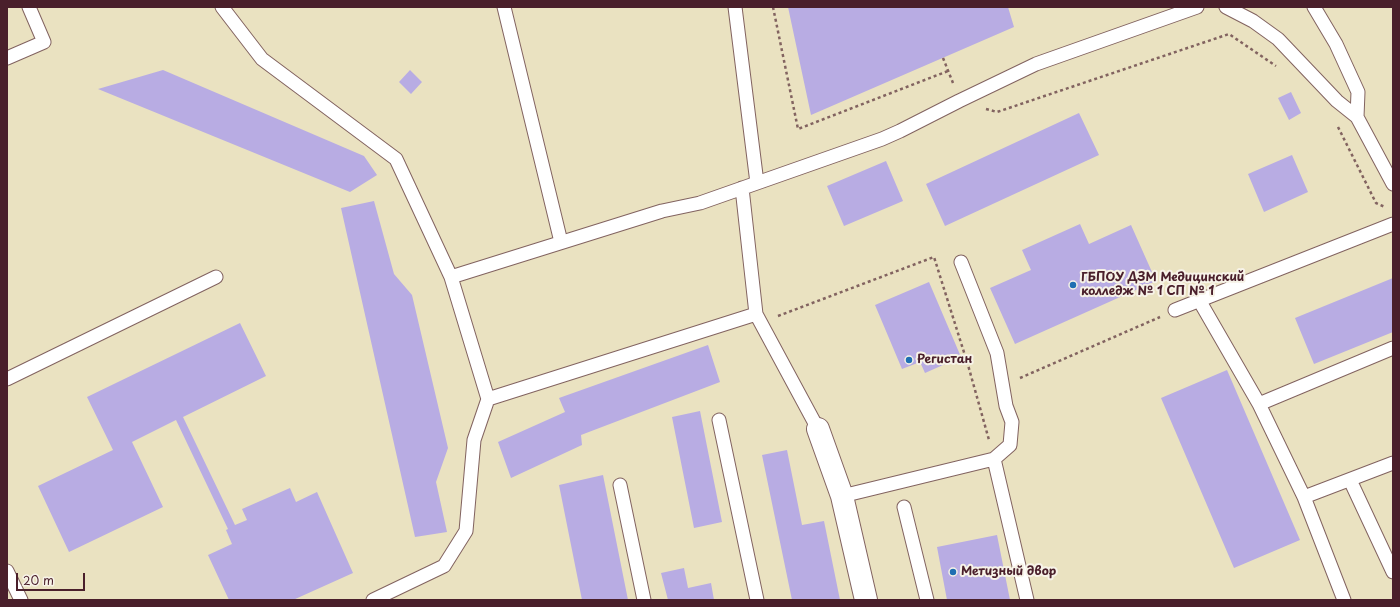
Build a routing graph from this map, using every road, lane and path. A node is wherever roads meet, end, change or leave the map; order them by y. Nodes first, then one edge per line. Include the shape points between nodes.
1 (28, 7) edge
2 (222, 7) edge
3 (504, 7) edge
4 (735, 7) edge
5 (773, 7) edge
6 (1197, 7) edge
7 (1226, 7) edge
8 (1314, 7) edge
9 (7, 58) edge
10 (942, 58) dead end
11 (1280, 68) dead end
12 (948, 71) junction
13 (959, 100) junction
14 (1357, 117) junction
15 (1333, 122) dead end
16 (757, 183) junction
17 (1393, 184) edge
18 (742, 188) junction
19 (1388, 208) dead end
20 (1393, 224) edge
21 (561, 242) junction
22 (961, 262) dead end
23 (216, 277) dead end
24 (451, 277) junction
25 (1199, 300) junction
26 (1175, 310) joint
27 (758, 318) junction
28 (1393, 348) edge
29 (7, 379) edge
30 (1003, 385) junction
31 (488, 400) junction
32 (1259, 404) junction
33 (719, 420) dead end
34 (818, 429) joint
35 (994, 459) junction
36 (1393, 463) edge
37 (1350, 480) junction
38 (620, 485) dead end
39 (842, 496) junction
40 (1304, 497) junction
41 (904, 507) dead end
42 (7, 571) edge
43 (1393, 572) edge
44 (21, 600) edge
45 (373, 600) edge
46 (644, 600) edge
47 (757, 600) edge
48 (866, 600) edge
49 (927, 600) edge
50 (1027, 600) edge
51 (1344, 600) edge

1 - 9 lane via 44,42
2 - 24 lane via 262,59 396,159
3 - 21 lane
4 - 16 lane
5 - 12 path via 798,128
6 - 13 lane via 1036,64
7 - 14 lane via 1278,39 1337,101
8 - 14 lane via 1336,44 1358,92
10 - 12 path
11 - 13 path via 1229,34 997,112
12 - 13 path
13 - 16 lane via 900,131
14 - 17 lane
15 - 19 path via 1376,202
16 - 18 lane
18 - 21 lane via 700,203 662,211
18 - 27 lane
20 - 25 lane
21 - 24 lane
22 - 30 lane via 997,353
23 - 29 lane
24 - 31 lane
25 - 26 lane
25 - 32 lane
26 - 30 path
27 - 31 lane
27 - 34 lane
27 - 35 path via 934,258
28 - 32 lane
30 - 35 lane via 1006,406 1012,422 1010,445
31 - 45 lane via 474,440 466,531 444,566
32 - 40 lane
33 - 47 lane
34 - 39 street
35 - 39 lane
35 - 50 lane
36 - 37 lane
37 - 40 lane
37 - 43 lane
38 - 46 lane
39 - 48 street
40 - 51 lane
41 - 49 lane
42 - 44 lane

